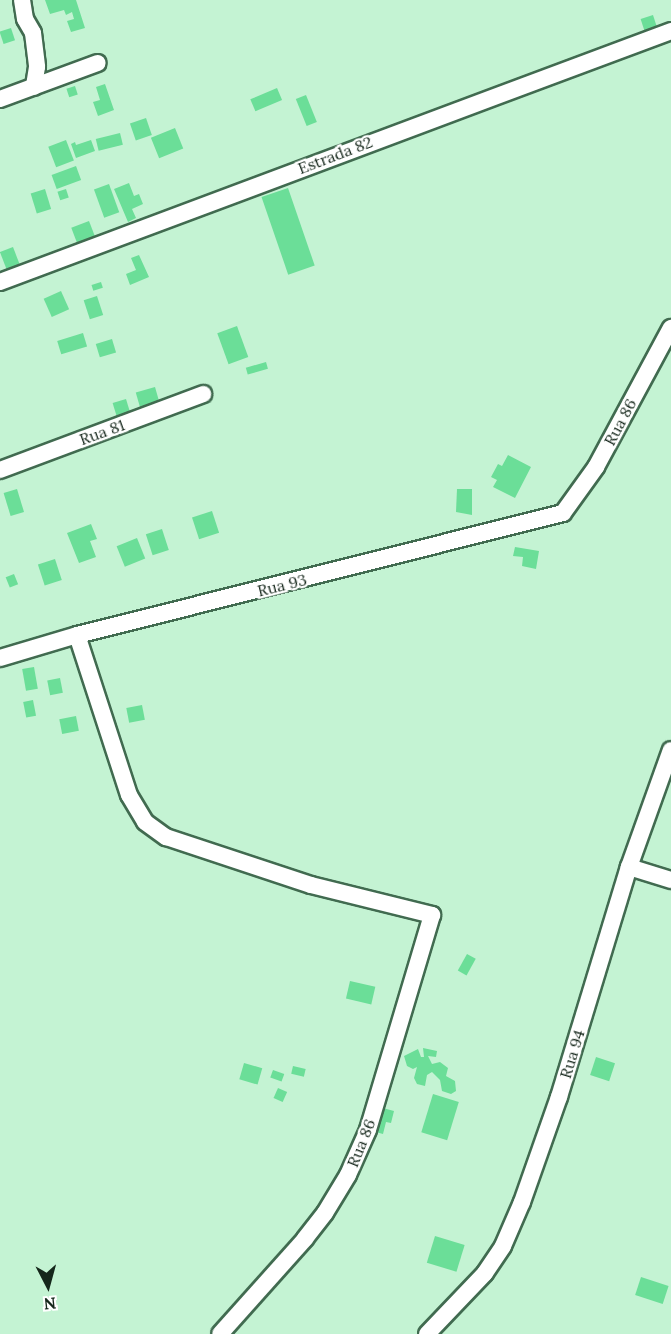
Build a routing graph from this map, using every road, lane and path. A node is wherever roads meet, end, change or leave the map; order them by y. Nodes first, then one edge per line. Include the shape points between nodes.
1 (22, 0) edge
2 (671, 31) edge
3 (98, 63) dead end
4 (34, 87) junction
5 (0, 99) edge
6 (0, 282) edge
7 (671, 328) edge
8 (203, 394) dead end
9 (0, 470) edge
10 (563, 513) joint
11 (77, 636) junction
12 (0, 658) edge
13 (671, 750) edge
14 (629, 867) junction
15 (671, 880) edge
16 (220, 1334) edge
17 (427, 1334) edge

1 - 4 street via 25,19 33,33 37,67
2 - 6 street, Estrada 82
3 - 4 street
4 - 5 street
7 - 10 street, Rua 86 via 596,466
8 - 9 street, Rua 81
10 - 11 street, Rua 93
11 - 12 street, Rua 93
11 - 16 street, Rua 86 via 129,795 145,822 166,837 311,885 432,915 368,1130 348,1175 305,1239
13 - 14 street, Rua 94
14 - 15 street
14 - 17 street, Rua 94 via 559,1097 522,1202 502,1246 484,1273

